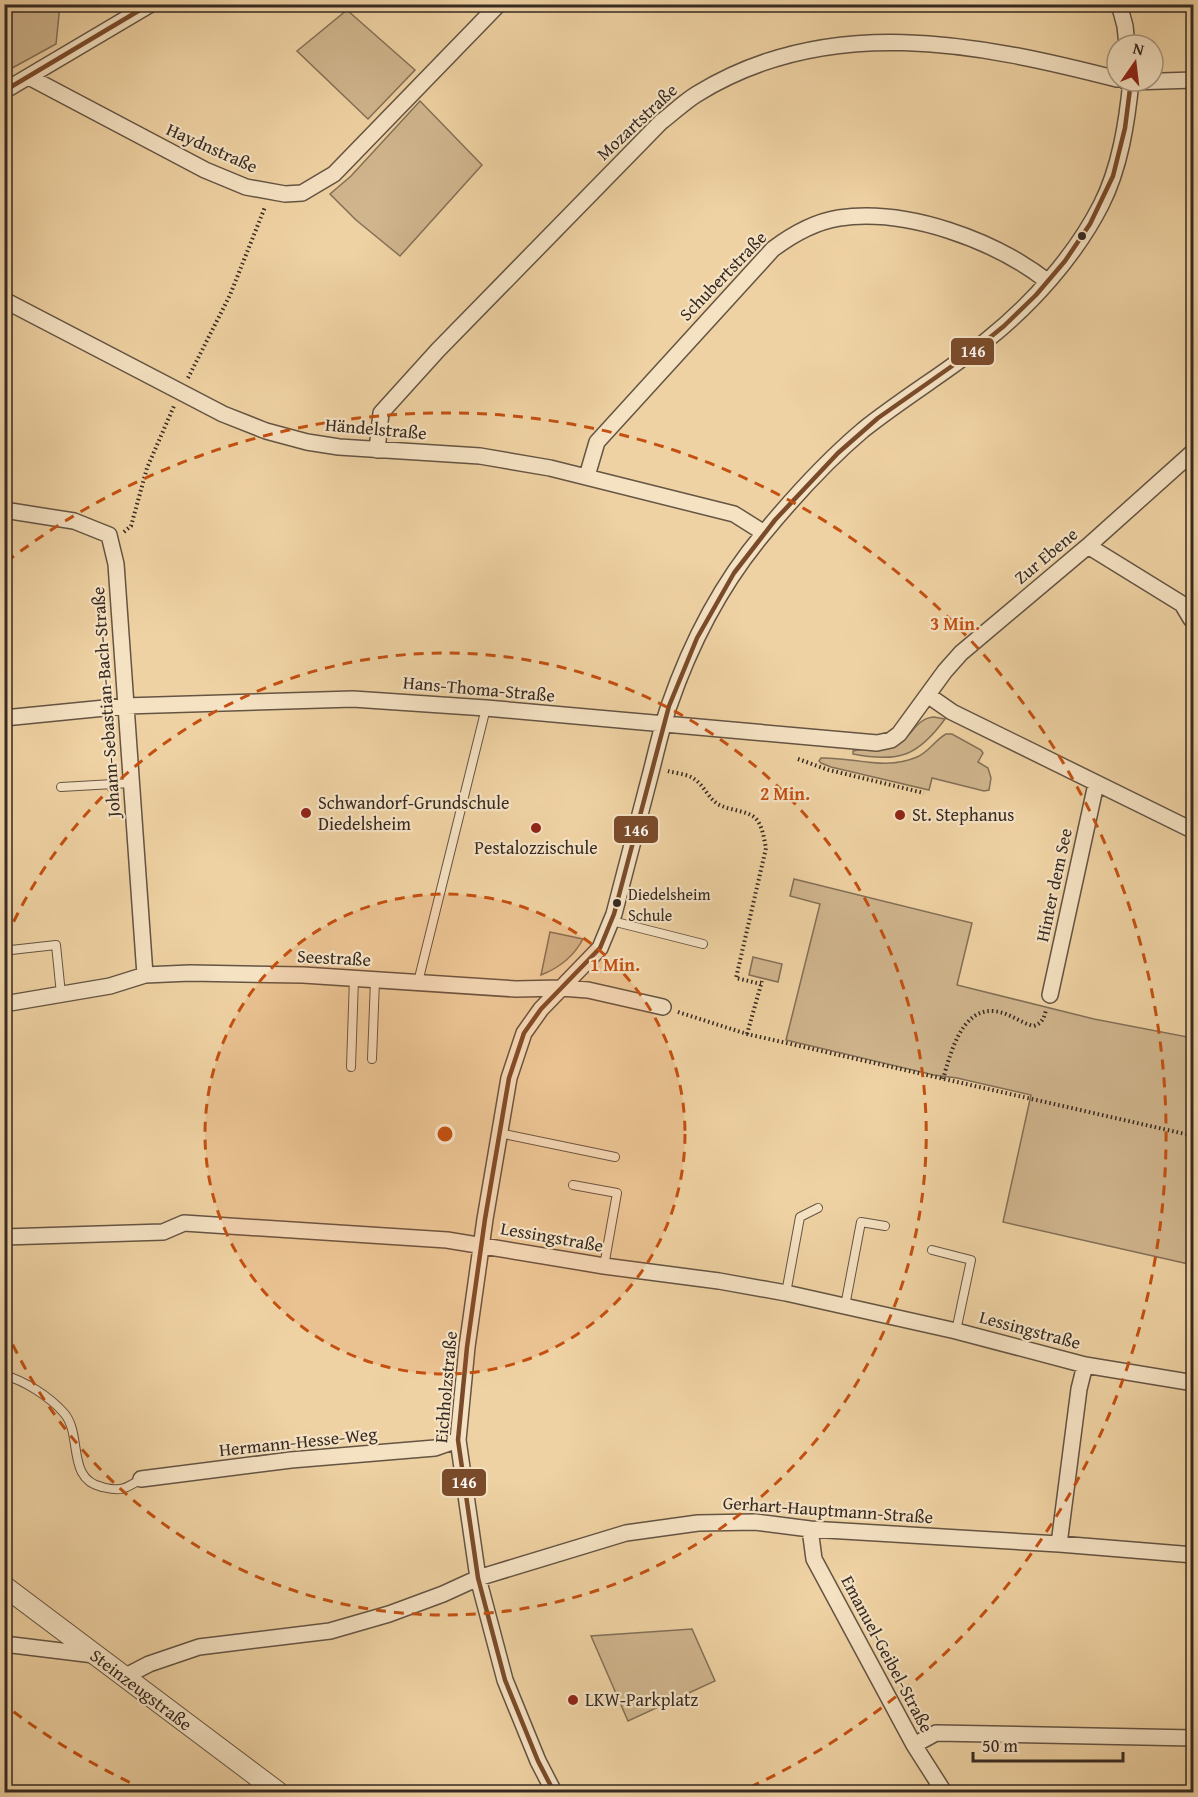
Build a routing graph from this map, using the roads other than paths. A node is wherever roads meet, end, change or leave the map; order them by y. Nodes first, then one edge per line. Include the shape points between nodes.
1 (151, 4) edge
2 (499, 4) edge
3 (1119, 4) edge
4 (1126, 33) edge
5 (1105, 76) edge
6 (29, 77) junction
7 (1165, 80) edge
8 (1194, 80) edge
9 (4, 91) edge
10 (1125, 93) edge
11 (1047, 281) junction
12 (4, 300) edge
13 (377, 450) junction
14 (1194, 451) edge
15 (587, 476) junction
16 (4, 510) edge
17 (764, 533) junction
18 (1088, 546) junction
19 (1188, 604) edge
20 (1194, 620) edge
21 (928, 696) junction
22 (125, 706) junction
23 (486, 708) junction
24 (4, 718) edge
25 (664, 725) junction
26 (131, 783) junction
27 (1096, 784) junction
28 (61, 787) dead end
29 (1194, 831) edge
30 (612, 921) junction
31 (703, 945) dead end
32 (11, 950) dead end
33 (145, 975) junction
34 (354, 978) junction
35 (375, 980) junction
36 (418, 981) junction
37 (561, 988) junction
38 (61, 995) junction
39 (1050, 995) road end
40 (4, 1004) edge
41 (663, 1007) road end
42 (372, 1059) dead end
43 (351, 1067) dead end
44 (499, 1133) junction
45 (615, 1157) dead end
46 (573, 1185) dead end
47 (818, 1208) dead end
48 (885, 1226) dead end
49 (4, 1237) edge
50 (482, 1245) junction
51 (932, 1250) dead end
52 (604, 1266) junction
53 (786, 1293) junction
54 (845, 1306) junction
55 (956, 1331) junction
56 (1085, 1365) junction
57 (4, 1375) edge
58 (1194, 1383) edge
59 (458, 1440) junction
60 (141, 1479) joint
61 (810, 1529) junction
62 (1059, 1544) junction
63 (1194, 1555) edge
64 (478, 1578) junction
65 (4, 1586) edge
66 (4, 1644) edge
67 (94, 1655) junction
68 (124, 1677) junction
69 (1194, 1738) edge
70 (914, 1746) junction
71 (278, 1792) edge
72 (554, 1792) edge
73 (944, 1792) edge

1 - 6 street
2 - 6 street, Haydnstraße via 334,174 302,193 246,187 205,170
3 - 4 street
5 - 13 street, Mozartstraße via 986,49 879,41 829,46 767,60 735,73 696,95 661,122 438,350 381,413
6 - 9 street
7 - 8 street, Mozartstraße
10 - 11 street, Eichholzstraße via 1120,149 1102,203 1079,242
11 - 15 street, Schubertstraße via 998,249 968,237 893,218 837,218 809,227 773,249 597,442
11 - 17 street, Eichholzstraße via 985,342 863,431
12 - 13 street, Händelstraße via 223,414 307,442
13 - 15 street, Händelstraße via 480,456
14 - 18 street, Zur Ebene
15 - 17 street, Händelstraße via 734,514
16 - 22 street, Johann-Sebastian-Bach-Straße via 74,521 109,535 116,564
17 - 25 street, Eichholzstraße via 713,608 677,683
18 - 19 street
18 - 21 street, Zur Ebene via 961,653
19 - 20 street
21 - 25 street, Hans-Thoma-Straße via 899,734 877,743
21 - 27 street via 952,712
22 - 23 street, Hans-Thoma-Straße via 352,699
22 - 24 street, Hans-Thoma-Straße
22 - 26 street, Johann-Sebastian-Bach-Straße
23 - 25 street, Hans-Thoma-Straße
23 - 36 lane
25 - 30 street, Eichholzstraße
26 - 28 lane
26 - 33 street, Johann-Sebastian-Bach-Straße
27 - 29 street
27 - 39 street, Hinter dem See
30 - 31 lane
30 - 37 street, Eichholzstraße via 600,948
32 - 38 lane via 56,945
33 - 34 street, Seestraße
33 - 38 street, Seestraße
34 - 35 street, Seestraße
34 - 43 lane
35 - 36 street, Seestraße
35 - 42 lane
36 - 37 street, Seestraße via 516,989
37 - 41 street, Seestraße
37 - 44 street, Eichholzstraße via 524,1033 509,1078
38 - 40 street, Seestraße
44 - 45 lane
44 - 50 street, Eichholzstraße
46 - 52 lane via 617,1193
47 - 53 lane via 800,1217
48 - 54 lane via 861,1222
49 - 50 street, Lessingstraße via 163,1232 184,1223
50 - 52 street, Lessingstraße
50 - 59 street, Eichholzstraße
51 - 55 lane via 971,1260
52 - 53 street, Lessingstraße
53 - 54 street, Lessingstraße
54 - 55 street, Lessingstraße
55 - 56 street, Lessingstraße
56 - 58 street, Lessingstraße
56 - 62 street, Lessingstraße
57 - 60 lane via 32,1387 65,1413 79,1468 87,1480 114,1490
59 - 60 street, Hermann-Hesse-Weg via 435,1448 291,1460
59 - 64 street, Eichholzstraße
61 - 62 street, Gerhart-Hauptmann-Straße
61 - 64 street, Gerhart-Hauptmann-Straße via 755,1522 698,1523 626,1533
61 - 70 street, Emanuel-Geibel-Straße via 814,1559
62 - 63 street, Gerhart-Hauptmann-Straße
64 - 68 street, Gerhart-Hauptmann-Straße via 389,1614 330,1631 199,1647
64 - 72 street, Eichholzstraße via 505,1680
65 - 67 street, Steinzeugstraße
66 - 67 street
67 - 68 street, Steinzeugstraße
68 - 71 street, Steinzeugstraße
69 - 70 street via 936,1733
70 - 73 street, Emanuel-Geibel-Straße

